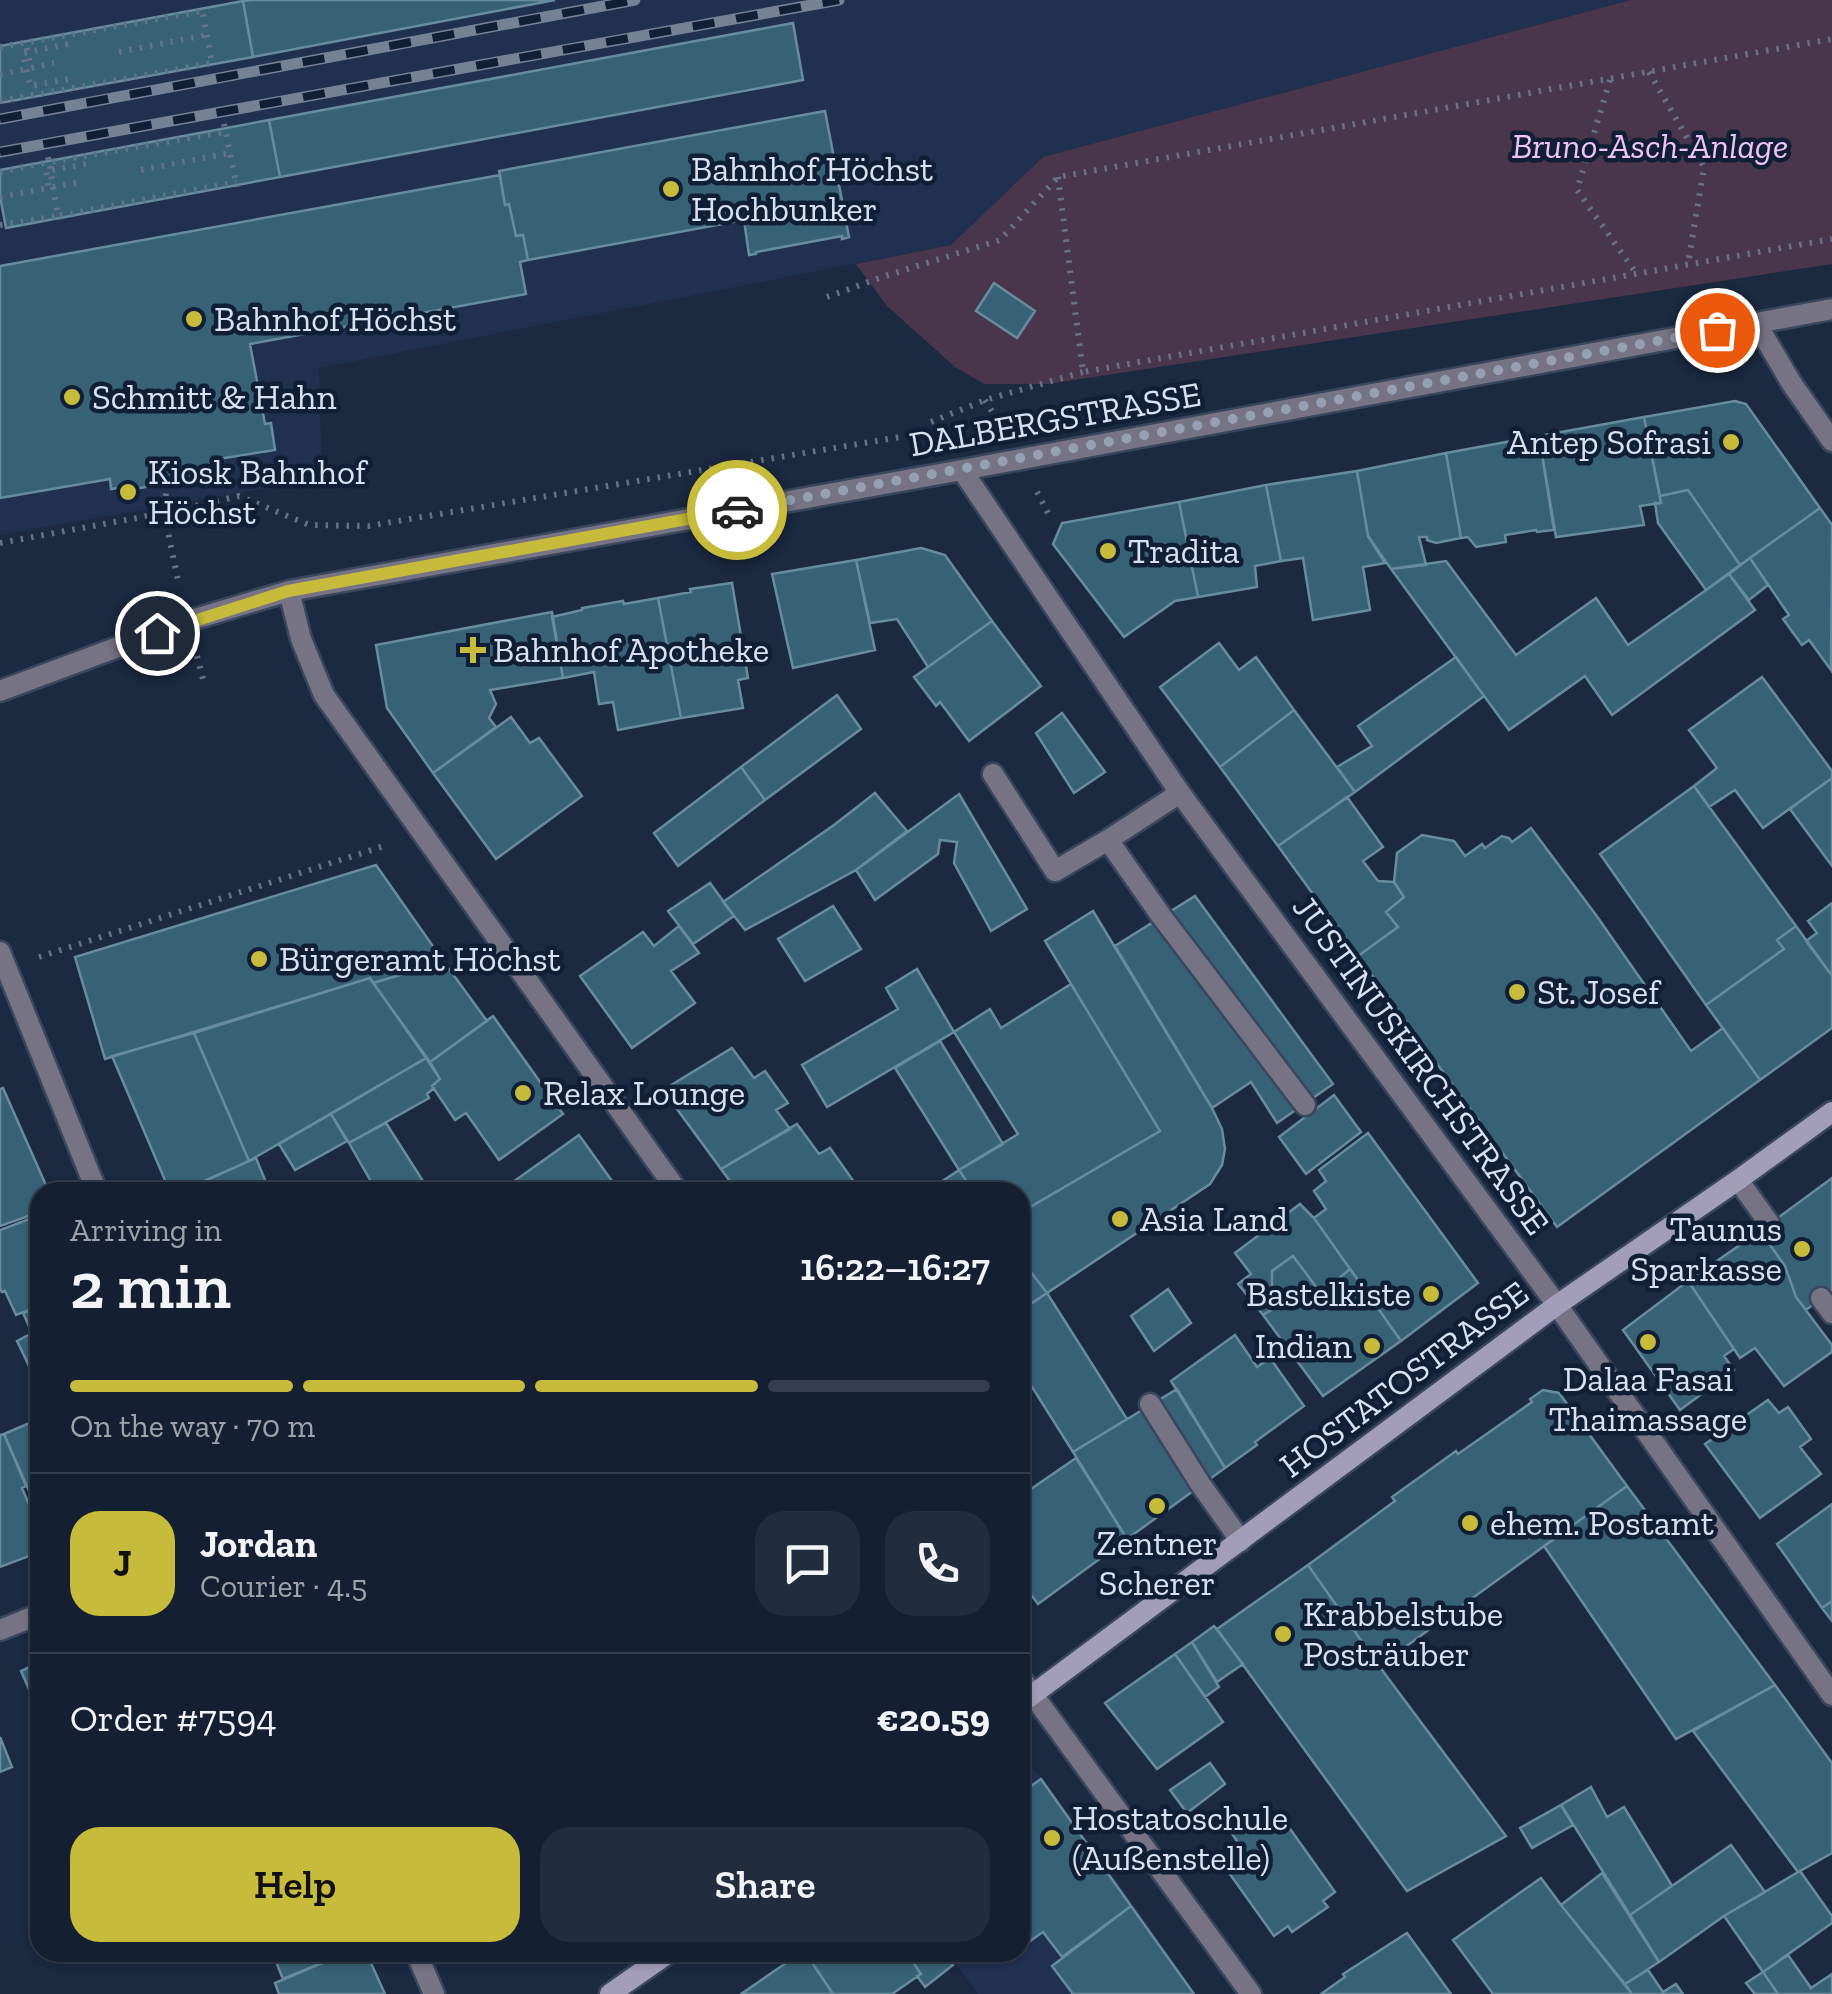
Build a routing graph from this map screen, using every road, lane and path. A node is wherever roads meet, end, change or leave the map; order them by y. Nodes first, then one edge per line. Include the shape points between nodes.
1 (206, 35) junction
2 (1832, 39) edge
3 (26, 41) junction
4 (68, 44) dead end
5 (0, 47) edge
6 (119, 52) dead end
7 (54, 63) dead end
8 (29, 68) junction
9 (1650, 72) junction
10 (0, 74) edge
11 (74, 78) dead end
12 (1610, 80) junction
13 (36, 97) junction
14 (0, 101) edge
15 (230, 153) junction
16 (48, 159) junction
17 (91, 163) dead end
18 (141, 170) dead end
19 (0, 172) edge
20 (1058, 177) junction
21 (76, 183) dead end
22 (53, 187) junction
23 (0, 197) edge
24 (59, 218) junction
25 (0, 225) edge
26 (1832, 239) edge
27 (1688, 264) junction
28 (1636, 273) junction
29 (827, 296) dead end
30 (1832, 309) edge
31 (1756, 324) junction
32 (1083, 372) junction
33 (930, 422) dead end
34 (912, 435) dead end
35 (1832, 441) edge
36 (962, 470) junction
37 (167, 483) dead end
38 (164, 513) junction
39 (0, 542) edge
40 (288, 591) junction
41 (181, 592) dead end
42 (0, 690) edge
43 (994, 774) dead end
44 (1180, 794) junction
45 (424, 833) junction
46 (1108, 840) junction
47 (5, 975) edge
48 (1305, 1105) dead end
49 (1832, 1112) edge
50 (1738, 1180) junction
51 (93, 1182) edge
52 (671, 1182) edge
53 (1769, 1223) dead end
54 (1557, 1305) junction
55 (1150, 1404) dead end
56 (1241, 1542) junction
57 (30, 1618) edge
58 (0, 1630) edge
59 (1832, 1695) edge
60 (1030, 1696) edge
61 (1030, 1704) edge
62 (420, 1962) edge
63 (656, 1962) edge
64 (434, 1994) edge
65 (610, 1994) edge
66 (1251, 1994) edge

1 - 3 path via 202,10
1 - 6 path
1 - 13 path via 212,65
2 - 9 path
3 - 5 path
3 - 8 path
4 - 8 path via 23,52
7 - 8 path
8 - 10 path
8 - 11 path via 30,86
8 - 13 path
9 - 12 path
9 - 27 path via 1704,168
12 - 20 path
12 - 28 path via 1577,190
13 - 14 path
15 - 16 path via 225,128
15 - 18 path
15 - 24 path via 237,185
16 - 19 path
16 - 22 path
17 - 23 path via 46,171 49,188
20 - 29 path via 1000,240
20 - 32 path
21 - 22 path
22 - 24 path
24 - 25 path
26 - 27 path
27 - 28 path
28 - 32 path
30 - 31 street, DALBERGSTRASSE
31 - 35 street
31 - 36 street, DALBERGSTRASSE
32 - 33 path
34 - 38 path via 368,526 309,525 239,496
36 - 40 street, DALBERGSTRASSE
36 - 44 street, JUSTINUSKIRCHSTRASSE
37 - 38 path
38 - 39 path
38 - 41 path
40 - 42 street, DALBERGSTRASSE
40 - 45 street via 324,695
43 - 46 street via 1055,872
44 - 46 street
44 - 54 street, JUSTINUSKIRCHSTRASSE
45 - 47 path
45 - 52 street
46 - 48 street
47 - 51 street
49 - 50 street, HOSTATOSTRASSE
50 - 53 street
50 - 54 street, HOSTATOSTRASSE
54 - 56 street, HOSTATOSTRASSE
54 - 59 street, JUSTINUSKIRCHSTRASSE
55 - 56 street
56 - 60 street, HOSTATOSTRASSE
57 - 58 street
61 - 66 street
62 - 64 street
63 - 65 street

